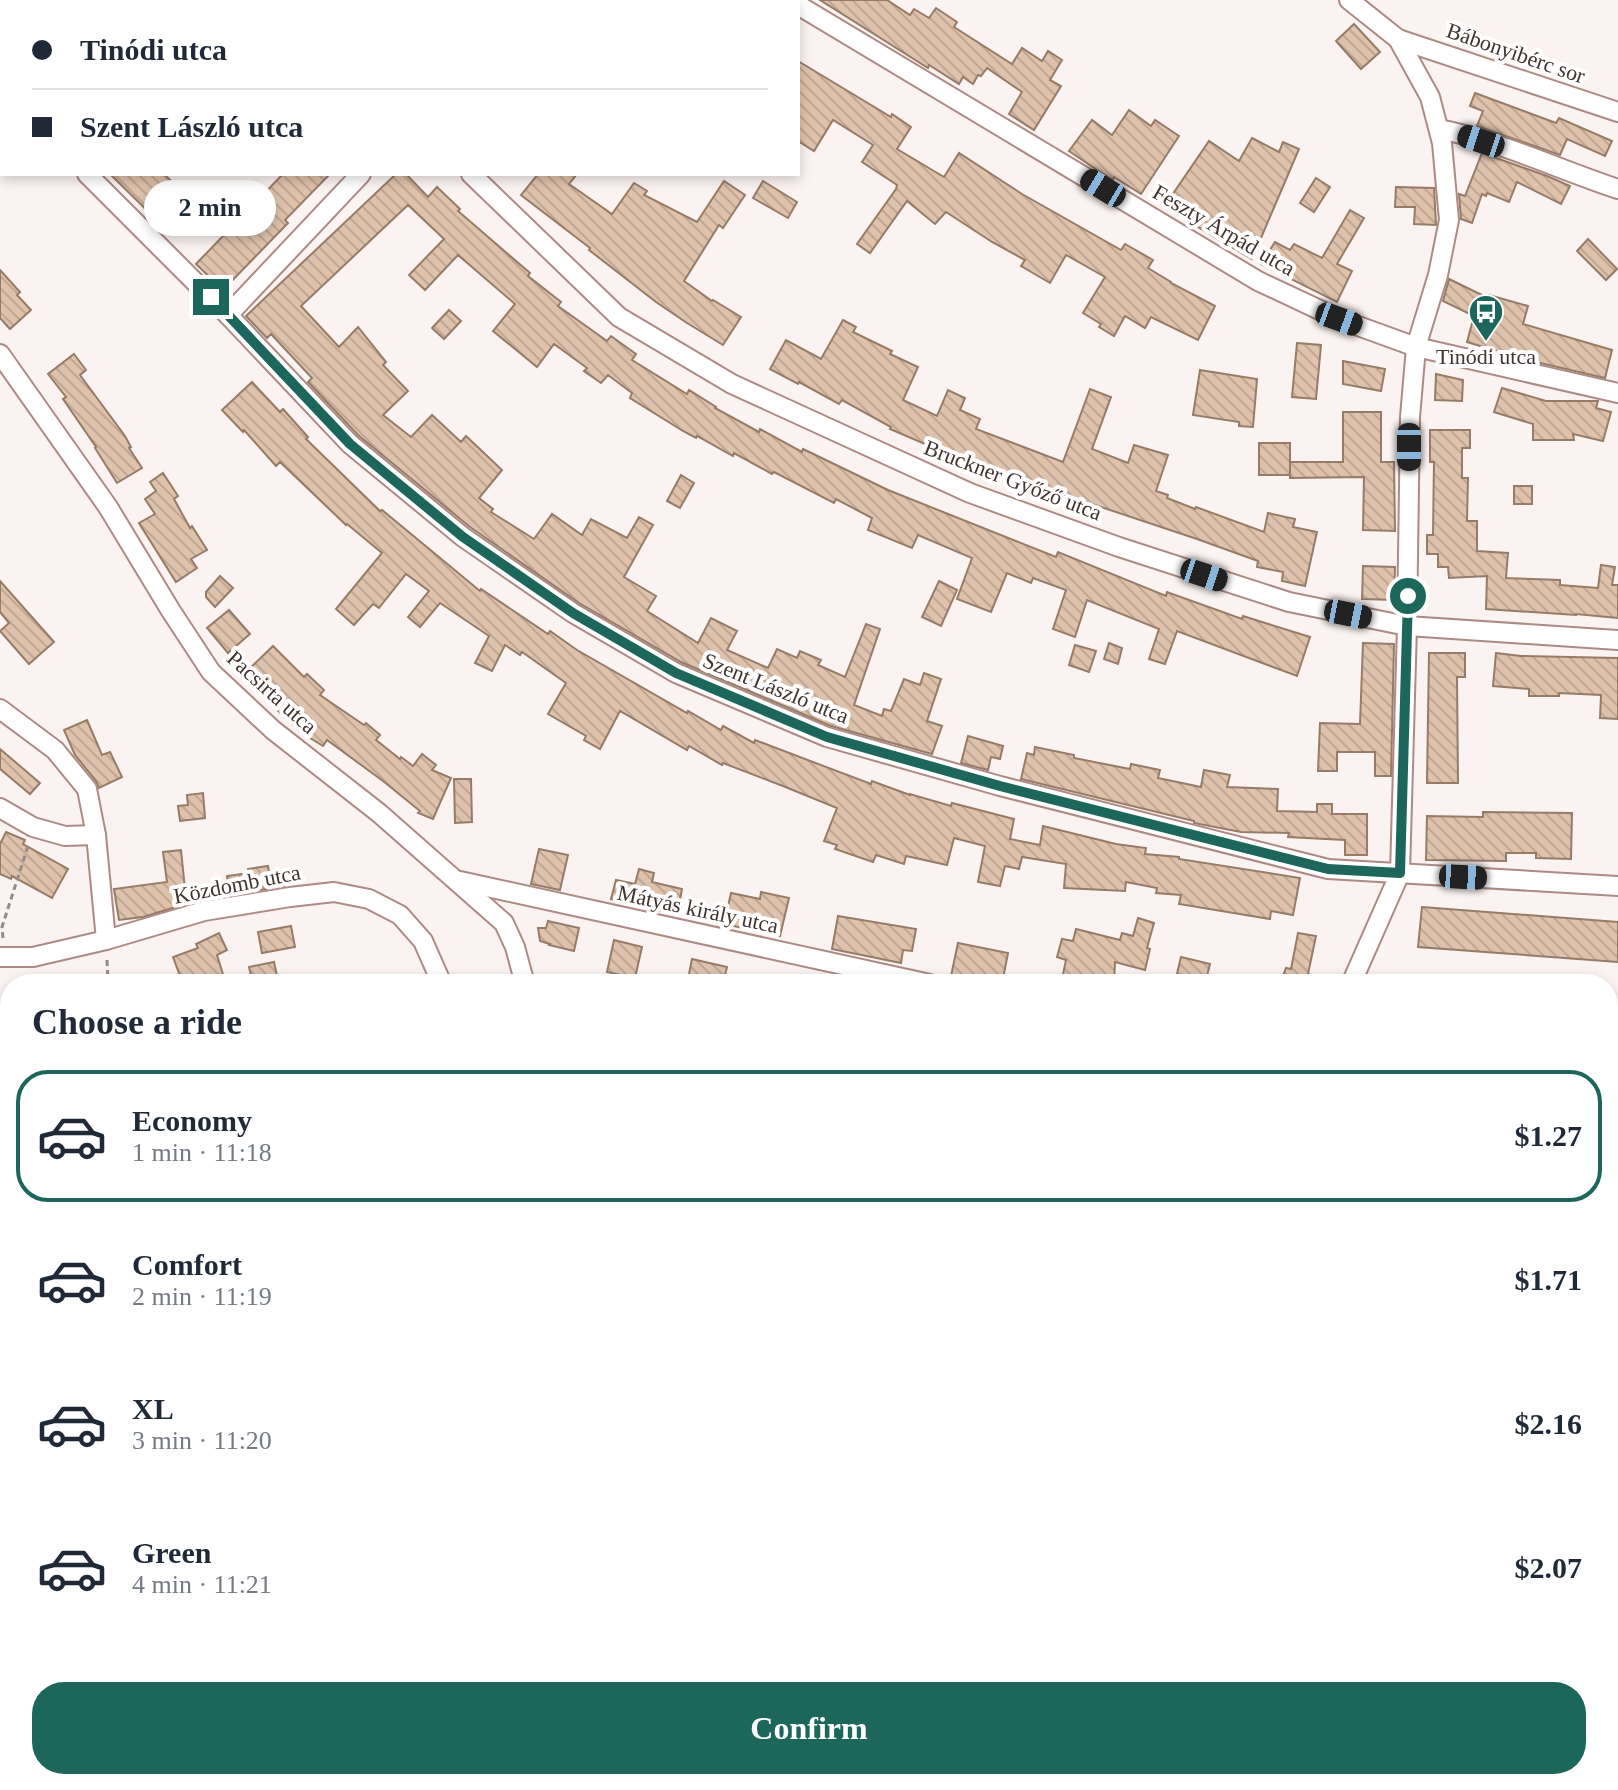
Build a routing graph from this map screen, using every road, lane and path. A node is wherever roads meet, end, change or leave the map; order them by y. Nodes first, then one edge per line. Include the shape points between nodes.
1 (1349, 0) edge
2 (800, 6) edge
3 (1398, 39) junction
4 (1618, 112) edge
5 (1439, 129) junction
6 (89, 176) edge
7 (359, 176) edge
8 (473, 176) edge
9 (1618, 189) edge
10 (228, 315) junction
11 (1416, 347) junction
12 (0, 354) edge
13 (1618, 393) edge
14 (1407, 626) junction
15 (1618, 640) edge
16 (0, 709) edge
17 (0, 808) edge
18 (33, 827) junction
19 (96, 835) junction
20 (1400, 873) junction
21 (457, 880) junction
22 (1618, 886) edge
23 (106, 940) junction
24 (1, 958) edge
25 (108, 974) edge
26 (438, 974) edge
27 (522, 974) edge
28 (885, 974) edge
29 (1355, 974) edge

1 - 3 street
2 - 11 street, Feszty Árpád utca via 1258,281
3 - 4 street, Bábonyibérc sor
3 - 5 street via 1430,97
5 - 9 street
5 - 11 street via 1449,220
6 - 10 street, Szent László utca
7 - 10 street
8 - 14 street, Bruckner Győző utca via 619,317 732,384 970,493 1119,547 1289,602
10 - 20 street, Szent László utca via 350,444 463,537 573,613 676,673 827,737 1000,786 1328,869
11 - 13 street, Feszty Árpád utca
11 - 14 street
12 - 21 street, Pacsirta utca via 108,507 211,672 273,730
14 - 15 street, Bruckner Győző utca
14 - 20 street
16 - 19 street via 55,750 87,789
17 - 18 street
18 - 19 street via 65,836
18 - 24 path via 2,927
19 - 23 street
20 - 22 street, Szent László utca
20 - 29 street
21 - 27 street, Pacsirta utca via 504,923
21 - 28 street, Mátyás király utca
23 - 24 street, Közdomb utca via 33,957
23 - 25 path
23 - 26 street, Közdomb utca via 204,911 334,892 369,899 400,915 423,941

